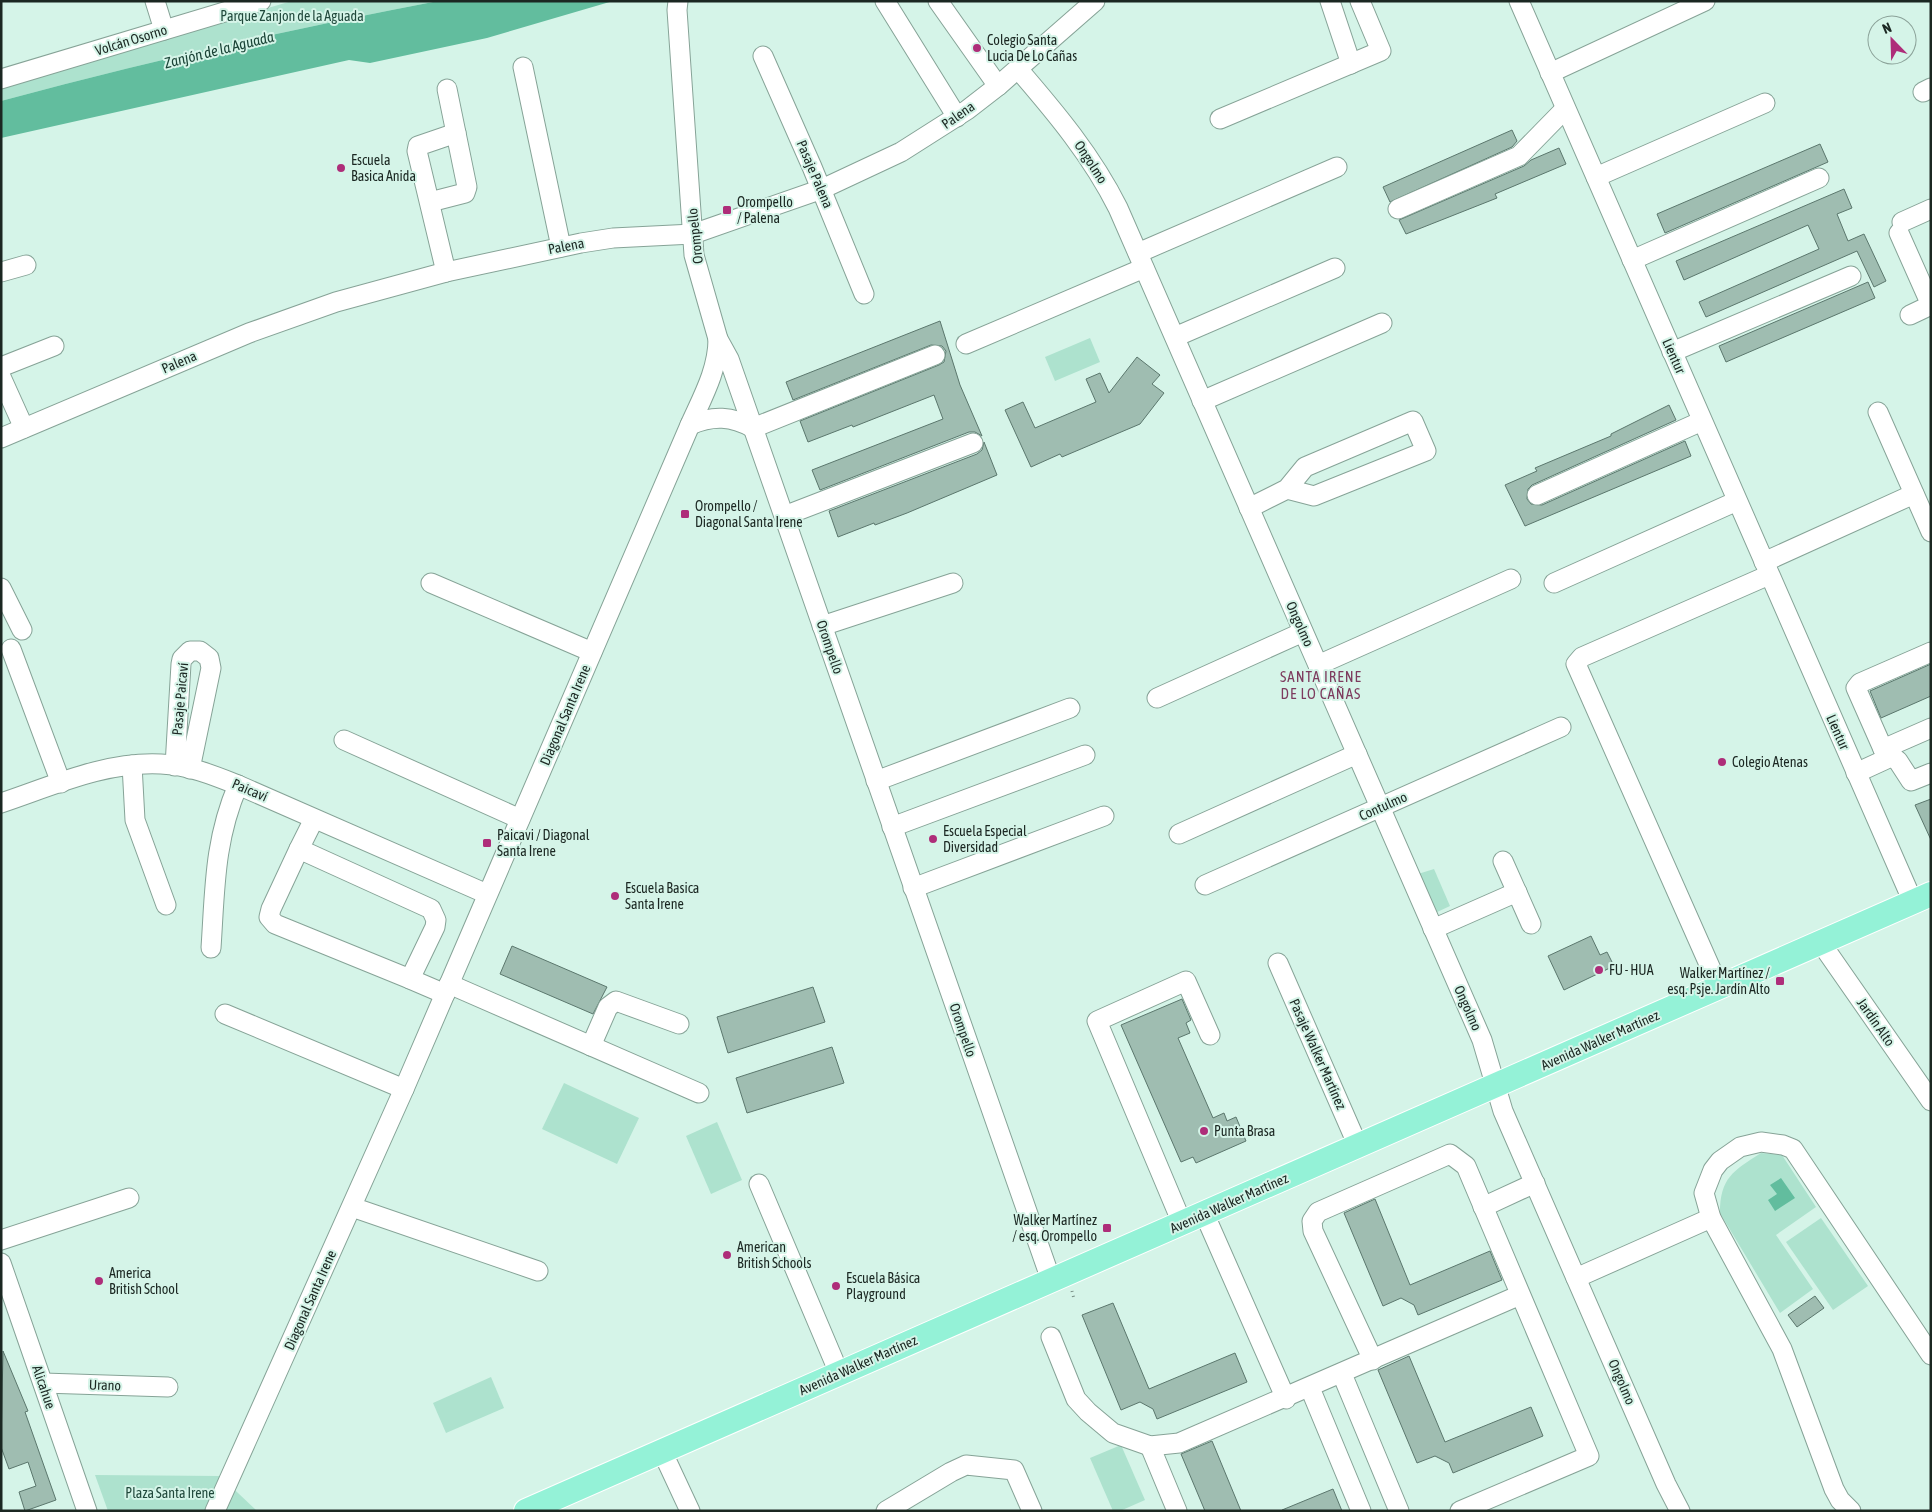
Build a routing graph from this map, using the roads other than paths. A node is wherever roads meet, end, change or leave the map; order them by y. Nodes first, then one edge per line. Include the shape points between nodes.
1 (156, 1) edge
2 (261, 1) edge
3 (678, 1) edge
4 (886, 1) edge
5 (938, 1) edge
6 (1095, 1) edge
7 (1330, 1) edge
8 (1360, 1) edge
9 (1519, 1) edge
10 (1705, 1) edge
11 (164, 30) junction
12 (763, 56) dead end
13 (1351, 64) junction
14 (523, 67) dead end
15 (1018, 68) junction
16 (1550, 73) junction
17 (1, 79) edge
18 (998, 86) junction
19 (447, 89) dead end
20 (1765, 103) dead end
21 (1565, 109) junction
22 (957, 117) junction
23 (1220, 119) dead end
24 (456, 133) junction
25 (1337, 167) dead end
26 (1596, 177) junction
27 (1819, 178) dead end
28 (822, 189) junction
29 (430, 202) junction
30 (1398, 209) dead end
31 (1931, 209) edge
32 (693, 234) junction
33 (561, 247) junction
34 (1141, 260) junction
35 (1632, 260) junction
36 (26, 265) dead end
37 (1335, 268) dead end
38 (1, 272) edge
39 (446, 272) junction
40 (1851, 276) dead end
41 (864, 294) dead end
42 (1931, 305) edge
43 (1910, 314) dead end
44 (1382, 322) dead end
45 (1175, 337) junction
46 (718, 339) junction
47 (966, 344) dead end
48 (54, 346) dead end
49 (1672, 352) junction
50 (935, 355) dead end
51 (1, 367) edge
52 (1, 377) edge
53 (1202, 400) junction
54 (1878, 412) dead end
55 (1702, 421) junction
56 (690, 425) junction
57 (24, 428) junction
58 (753, 428) junction
59 (1, 438) edge
60 (974, 443) dead end
61 (1287, 489) junction
62 (1914, 494) junction
63 (1537, 495) dead end
64 (1737, 501) junction
65 (1249, 508) junction
66 (784, 516) junction
67 (1931, 532) edge
68 (1767, 568) junction
69 (1511, 579) dead end
70 (431, 583) dead end
71 (953, 583) dead end
72 (1554, 583) dead end
73 (1, 588) edge
74 (822, 626) junction
75 (22, 630) dead end
76 (1303, 632) junction
77 (12, 649) dead end
78 (592, 652) junction
79 (1931, 652) edge
80 (1318, 666) junction
81 (1157, 698) dead end
82 (1070, 708) dead end
83 (1561, 727) dead end
84 (1931, 728) edge
85 (344, 740) dead end
86 (1888, 753) junction
87 (1357, 754) junction
88 (1085, 755) dead end
89 (132, 765) junction
90 (183, 767) junction
91 (1856, 773) junction
92 (1931, 774) edge
93 (876, 781) junction
94 (61, 783) junction
95 (238, 785) junction
96 (1, 803) edge
97 (1380, 807) junction
98 (1104, 816) dead end
99 (520, 818) junction
100 (314, 819) junction
101 (892, 827) junction
102 (1179, 834) dead end
103 (299, 849) junction
104 (1503, 861) dead end
105 (1205, 885) dead end
106 (913, 888) junction
107 (1517, 892) junction
108 (487, 894) junction
109 (1922, 898) edge
110 (166, 905) dead end
111 (1531, 924) dead end
112 (1433, 929) junction
113 (1821, 943) junction
114 (211, 948) dead end
115 (1278, 963) dead end
116 (410, 979) junction
117 (1719, 987) junction
118 (447, 989) junction
119 (225, 1014) dead end
120 (678, 1024) dead end
121 (1210, 1035) dead end
122 (591, 1046) junction
123 (1496, 1085) junction
124 (404, 1089) junction
125 (699, 1093) dead end
126 (1931, 1101) edge
127 (1358, 1146) junction
128 (1535, 1183) junction
129 (759, 1184) dead end
130 (129, 1198) dead end
131 (352, 1207) junction
132 (1483, 1207) junction
133 (1204, 1214) junction
134 (1711, 1218) junction
135 (1182, 1223) junction
136 (1, 1240) edge
137 (1, 1263) edge
138 (538, 1272) dead end
139 (1576, 1278) junction
140 (1051, 1280) junction
141 (1520, 1295) junction
142 (1050, 1337) dead end
143 (1931, 1355) edge
144 (1373, 1360) junction
145 (840, 1373) junction
146 (1342, 1374) junction
147 (43, 1383) junction
148 (168, 1387) dead end
149 (1310, 1388) junction
150 (1286, 1399) junction
151 (1150, 1446) junction
152 (662, 1451) junction
153 (87, 1511) edge
154 (216, 1511) edge
155 (526, 1511) edge
156 (690, 1511) edge
157 (886, 1511) edge
158 (1032, 1511) edge
159 (1177, 1511) edge
160 (1361, 1511) edge
161 (1399, 1511) edge
162 (1460, 1511) edge
163 (1680, 1511) edge
164 (1851, 1511) edge

1 - 11 street
2 - 11 street, Volcán Osorno
3 - 32 street, Orompello
4 - 22 street
5 - 18 street
6 - 15 street, Palena
7 - 13 street
8 - 13 street via 1381,51
9 - 16 street, Lientur
10 - 16 street
11 - 17 street, Volcán Osorno
12 - 28 street, Pasaje Palena
13 - 23 street
14 - 33 street
15 - 18 street, Palena
15 - 34 street, Ongolmo via 1096,166
16 - 21 street, Lientur
18 - 22 street, Palena
19 - 24 street
20 - 26 street
21 - 26 street, Lientur
21 - 30 street via 1519,156
22 - 28 street, Palena via 901,152
24 - 29 street via 467,187 465,193
24 - 29 street via 418,146
25 - 34 street
26 - 35 street, Lientur
27 - 35 street
28 - 32 street, Palena
28 - 41 street, Pasaje Palena
29 - 39 street
31 - 42 street via 1901,227
32 - 33 street, Palena via 613,238
32 - 46 street, Orompello via 694,255
33 - 39 street, Palena
34 - 45 street, Ongolmo
34 - 47 street
35 - 49 street, Lientur
36 - 38 street
37 - 45 street
39 - 57 street, Palena via 346,299 284,320
40 - 49 street
42 - 43 street
44 - 53 street
45 - 53 street, Ongolmo
46 - 56 street, Diagonal Santa Irene via 713,371
46 - 58 street, Orompello via 729,359
48 - 51 street
49 - 55 street, Lientur
50 - 58 street
52 - 57 street
53 - 65 street, Ongolmo
54 - 62 street
55 - 63 street
55 - 64 street, Lientur
56 - 58 street via 719,417 734,419
56 - 78 street, Diagonal Santa Irene
57 - 59 street, Palena
58 - 66 street, Orompello
60 - 66 street
61 - 61 street via 1314,496 1426,451 1412,421 1304,467
61 - 65 street
62 - 67 street
62 - 68 street
64 - 68 street, Lientur
64 - 72 street
65 - 76 street, Ongolmo
66 - 74 street, Orompello
68 - 91 street, Lientur
68 - 117 street via 1582,657 1576,664
69 - 80 street
70 - 78 street
71 - 74 street
73 - 75 street
74 - 93 street, Orompello
76 - 80 street, Ongolmo
76 - 81 street
77 - 94 street
78 - 99 street, Diagonal Santa Irene
79 - 86 street via 1860,683 1856,688
80 - 87 street, Ongolmo
82 - 93 street
83 - 97 street, Contulmo
84 - 86 street
85 - 99 street
86 - 91 street
86 - 92 street via 1911,781
87 - 97 street, Ongolmo
87 - 102 street
88 - 101 street
89 - 90 street, Paicaví
89 - 94 street, Paicaví
89 - 110 street via 135,820
90 - 90 street, Pasaje Paicaví via 210,668 209,658 200,651 190,651 181,664
90 - 95 street, Paicaví
91 - 109 street, Lientur
93 - 101 street, Orompello
94 - 96 street, Paicaví
95 - 100 street, Paicaví
95 - 114 street via 218,845
97 - 105 street, Contulmo
97 - 112 street, Ongolmo
98 - 106 street
99 - 108 street, Diagonal Santa Irene
100 - 103 street
100 - 108 street, Paicaví
101 - 106 street, Orompello
103 - 116 street via 431,909 435,927
103 - 116 street via 269,917 275,924
104 - 107 street
106 - 140 street, Orompello
107 - 111 street
107 - 112 street
108 - 118 street, Diagonal Santa Irene
109 - 113 main road, Avenida Walker Martínez
112 - 123 street, Ongolmo via 1485,1048
113 - 117 main road, Avenida Walker Martínez
113 - 126 street, Jardín Alto
115 - 127 street, Pasaje Walker Martínez
116 - 118 street
117 - 123 main road, Avenida Walker Martínez
118 - 122 street
118 - 124 street, Diagonal Santa Irene
119 - 124 street
120 - 122 street via 616,1001 608,1007
121 - 135 street via 1186,981 1097,1021
122 - 125 street
123 - 127 main road, Avenida Walker Martínez
123 - 128 street, Ongolmo
124 - 131 street, Diagonal Santa Irene
127 - 133 main road, Avenida Walker Martínez
128 - 132 street
128 - 139 street, Ongolmo
129 - 145 street
130 - 136 street
131 - 138 street
131 - 154 street, Diagonal Santa Irene
132 - 141 street
132 - 144 street via 1466,1166 1450,1154 1318,1212 1312,1221 1313,1231
133 - 135 main road, Avenida Walker Martínez
133 - 150 street
134 - 139 street
134 - 143 street via 1704,1193 1707,1181 1729,1153 1750,1143 1761,1142 1793,1149
134 - 164 street via 1782,1349 1834,1489
135 - 140 main road, Avenida Walker Martínez
137 - 147 street, Alicahue
139 - 163 street, Ongolmo
140 - 145 main road, Avenida Walker Martínez
141 - 144 street
141 - 162 street via 1589,1456
142 - 151 street via 1076,1399 1113,1433
144 - 146 street
145 - 152 main road, Avenida Walker Martínez
146 - 149 street
146 - 161 street
147 - 148 street, Urano
147 - 153 street, Alicahue
149 - 150 street
149 - 160 street
150 - 151 street via 1179,1443
151 - 159 street
152 - 155 main road, Avenida Walker Martínez
152 - 156 street
157 - 158 street via 966,1465 1014,1470

